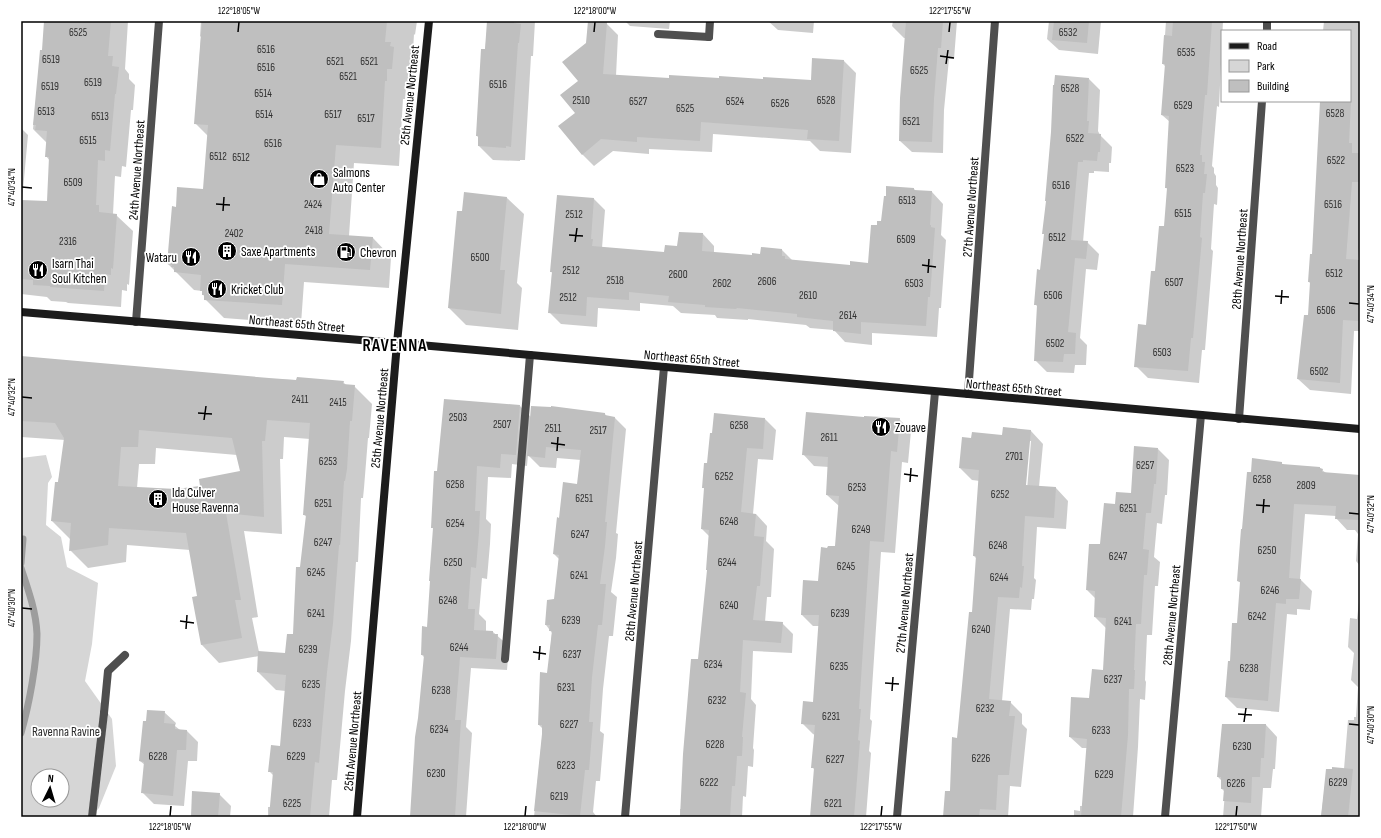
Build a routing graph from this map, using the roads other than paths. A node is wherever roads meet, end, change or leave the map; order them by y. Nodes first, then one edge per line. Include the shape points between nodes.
1 (159, 21) edge
2 (429, 21) edge
3 (710, 21) edge
4 (995, 21) edge
5 (658, 34) dead end
6 (1262, 102) edge
7 (21, 312) edge
8 (136, 322) junction
9 (397, 343) junction
10 (530, 355) junction
11 (664, 368) junction
12 (935, 392) junction
13 (968, 394) junction
14 (1201, 415) junction
15 (1240, 419) junction
16 (1360, 429) edge
17 (125, 655) dead end
18 (505, 659) dead end
19 (92, 817) edge
20 (357, 817) edge
21 (625, 817) edge
22 (897, 817) edge
23 (1165, 817) edge

1 - 8 street, 24th Avenue Northeast
2 - 9 main road, 25th Avenue Northeast
3 - 5 street via 709,37
4 - 13 street, 27th Avenue Northeast
6 - 15 street, 28th Avenue Northeast
7 - 8 main road, Northeast 65th Street
8 - 9 main road, Northeast 65th Street
9 - 10 main road, Northeast 65th Street
9 - 20 main road, 25th Avenue Northeast
10 - 11 main road, Northeast 65th Street
10 - 18 street
11 - 12 main road, Northeast 65th Street
11 - 21 street, 26th Avenue Northeast
12 - 13 main road, Northeast 65th Street
12 - 22 street, 27th Avenue Northeast
13 - 14 main road, Northeast 65th Street
14 - 15 main road, Northeast 65th Street
14 - 23 street, 28th Avenue Northeast
15 - 16 main road, Northeast 65th Street
17 - 19 street via 108,670

